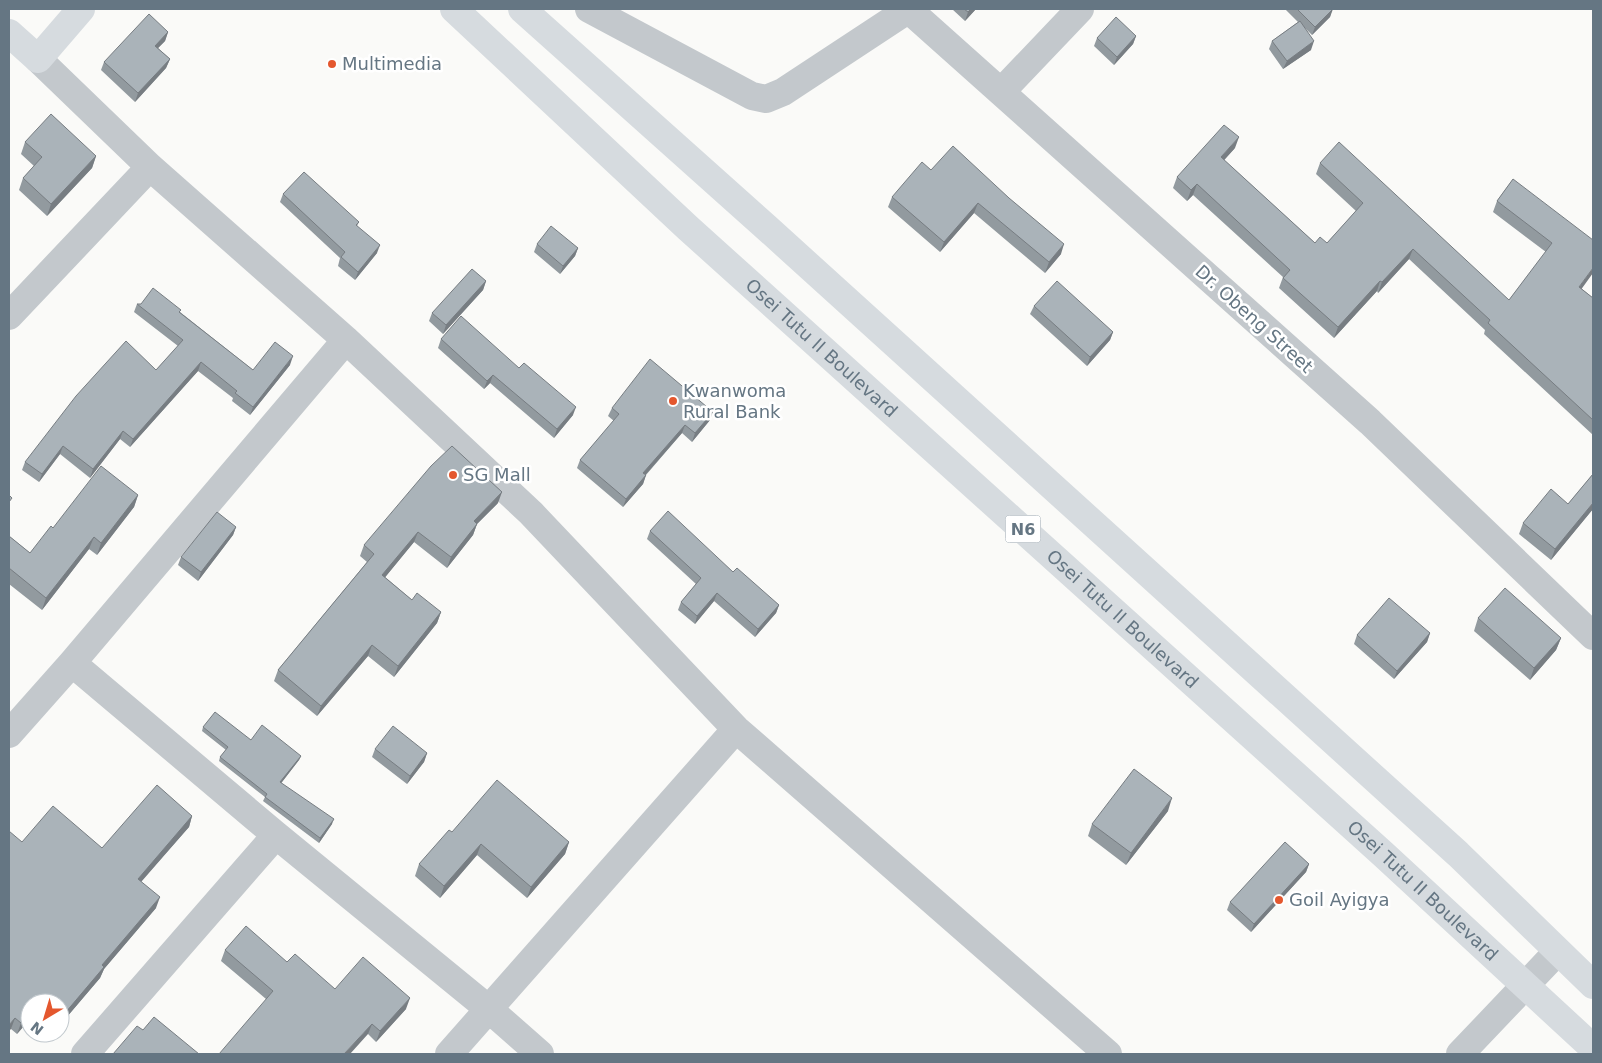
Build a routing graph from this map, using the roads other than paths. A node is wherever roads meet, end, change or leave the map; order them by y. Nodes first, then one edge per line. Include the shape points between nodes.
1 (81, 9) edge
2 (454, 9) edge
3 (522, 9) edge
4 (588, 9) edge
5 (909, 9) edge
6 (1080, 9) edge
7 (9, 33) edge
8 (38, 59) junction
9 (1001, 92) junction
10 (150, 167) junction
11 (9, 316) edge
12 (346, 340) junction
13 (1593, 636) edge
14 (72, 663) junction
15 (736, 729) junction
16 (9, 734) edge
17 (276, 835) junction
18 (1557, 952) junction
19 (1525, 984) junction
20 (1593, 985) edge
21 (490, 1010) junction
22 (1593, 1048) edge
23 (85, 1054) edge
24 (450, 1054) edge
25 (540, 1054) edge
26 (1108, 1054) edge
27 (1460, 1054) edge

1 - 8 main road
2 - 19 main road, Osei Tutu II Boulevard / N6 via 688,228
3 - 18 main road via 1458,854
4 - 5 street via 752,96 766,99 783,92
5 - 9 street, Dr. Obeng Street
6 - 9 street
7 - 8 main road
8 - 10 street
9 - 13 street, Dr. Obeng Street via 1370,422
10 - 11 street
10 - 12 street
12 - 14 street
12 - 15 street via 531,513
14 - 16 street
14 - 17 street
15 - 21 street
15 - 26 street
17 - 21 street
17 - 23 street
18 - 19 street
18 - 20 main road
19 - 22 main road, Osei Tutu II Boulevard / N6
19 - 27 street
21 - 24 street
21 - 25 street

